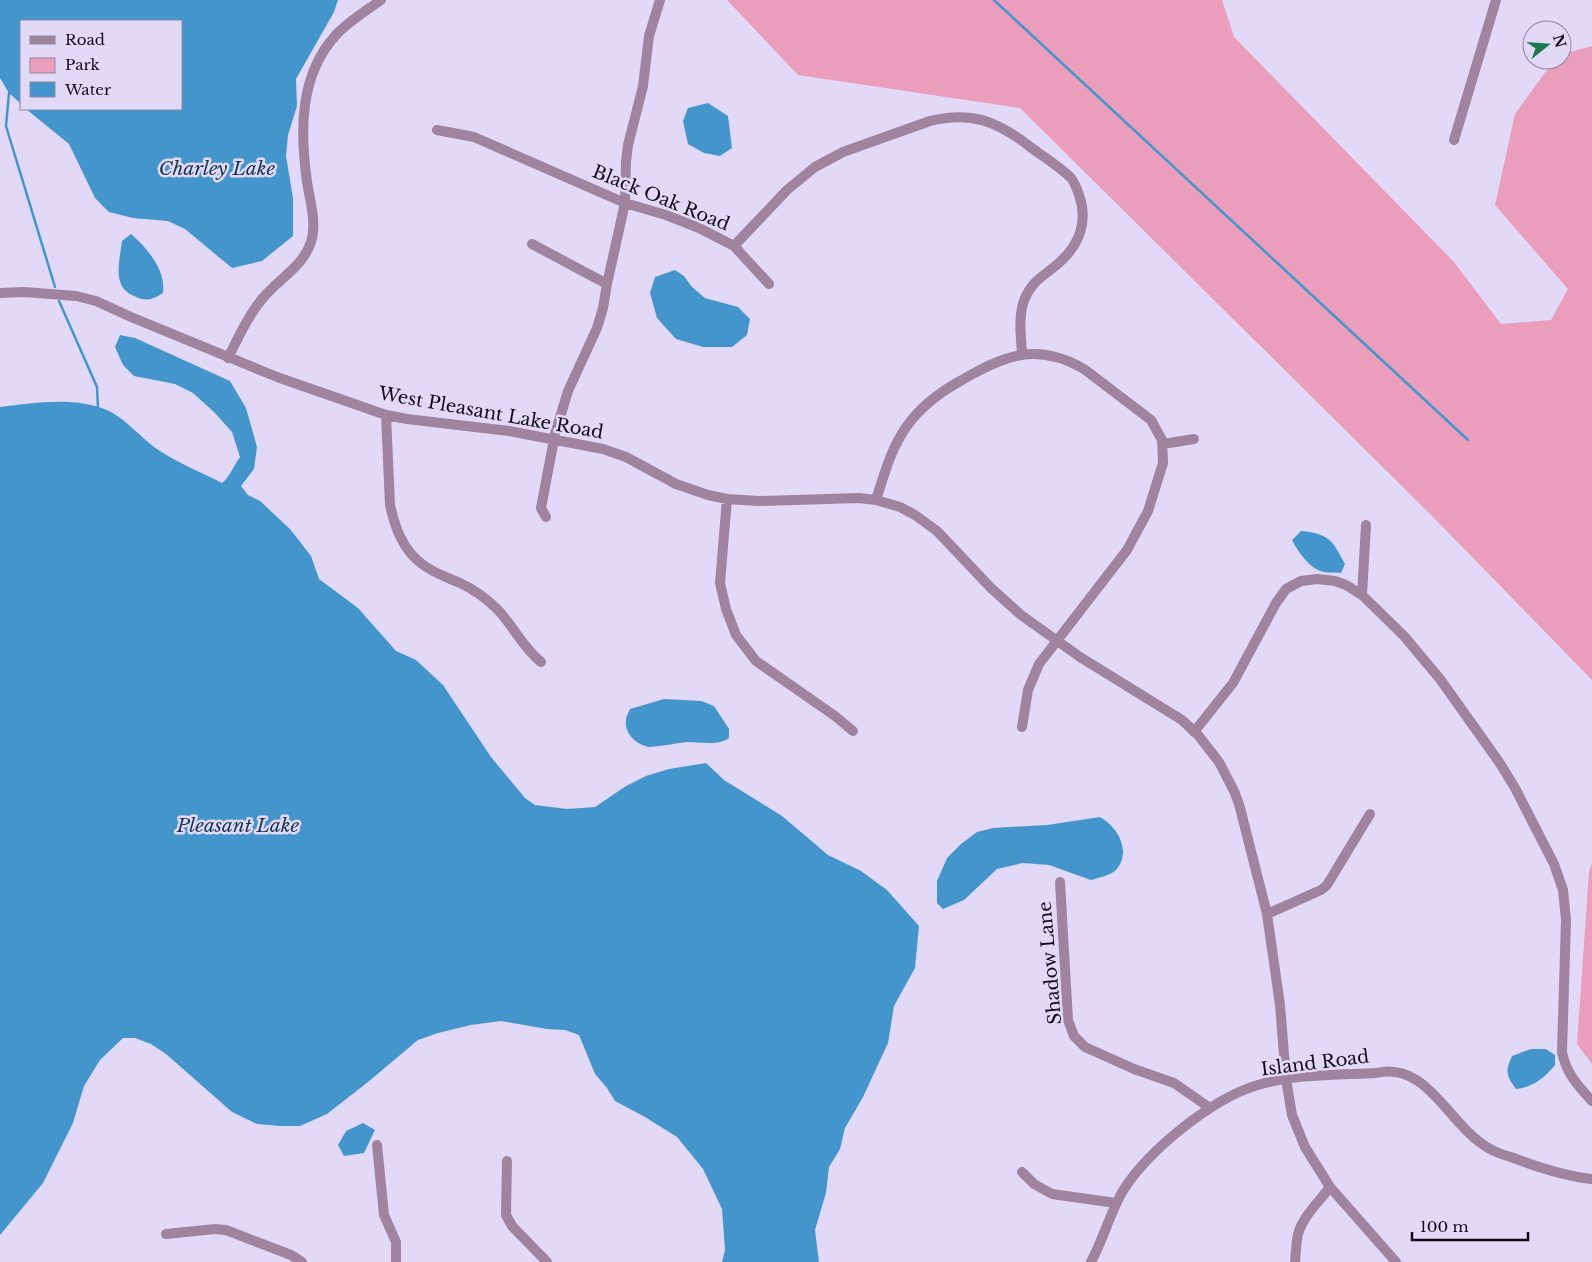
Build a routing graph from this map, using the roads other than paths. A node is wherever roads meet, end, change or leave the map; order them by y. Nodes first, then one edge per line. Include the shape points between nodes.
1 (381, 0) edge
2 (660, 0) edge
3 (1496, 0) edge
4 (437, 130) dead end
5 (1454, 140) dead end
6 (625, 203) junction
7 (532, 244) dead end
8 (734, 246) junction
9 (607, 284) junction
10 (769, 284) dead end
11 (0, 293) edge
12 (1022, 354) junction
13 (228, 358) junction
14 (386, 415) junction
15 (554, 439) junction
16 (1194, 439) dead end
17 (1163, 444) junction
18 (727, 499) junction
19 (876, 500) junction
20 (546, 517) dead end
21 (1366, 525) dead end
22 (1362, 595) junction
23 (1056, 640) junction
24 (541, 662) dead end
25 (1022, 727) dead end
26 (853, 731) dead end
27 (1194, 732) junction
28 (1370, 814) dead end
29 (1060, 882) dead end
30 (1267, 914) junction
31 (1286, 1079) junction
32 (1592, 1101) edge
33 (1210, 1108) junction
34 (378, 1145) dead end
35 (507, 1161) dead end
36 (1022, 1172) dead end
37 (1592, 1179) edge
38 (1330, 1187) junction
39 (1116, 1203) junction
40 (166, 1234) dead end
41 (302, 1262) edge
42 (396, 1262) edge
43 (547, 1262) edge
44 (1092, 1262) edge
45 (1295, 1262) edge
46 (1396, 1262) edge

1 - 13 street via 335,36 316,66 307,89 304,128 314,232 311,243 297,267 260,302
2 - 6 street via 649,36 643,86 628,145
3 - 5 street
4 - 6 street, Black Oak Road via 474,137
6 - 8 street, Black Oak Road via 684,221
6 - 9 street
7 - 9 street
8 - 10 street
8 - 12 street, Black Oak Road via 801,177 832,157 943,118 970,117 996,124 1072,180 1083,213 1080,235 1075,244 1032,286 1023,303
9 - 15 street via 597,328 568,391
11 - 13 street, West Pleasant Lake Road via 76,296 96,301
12 - 17 street via 1063,358 1084,368 1151,420
12 - 19 street via 986,366 928,402 896,444
13 - 14 street, West Pleasant Lake Road
14 - 15 street, West Pleasant Lake Road
14 - 24 street via 390,506 404,544 422,564 485,598
15 - 18 street, West Pleasant Lake Road via 610,451 676,484
15 - 20 street via 541,508
16 - 17 street
17 - 23 street via 1162,468 1138,532
18 - 19 street, West Pleasant Lake Road
18 - 26 street via 720,583 736,635 756,661
19 - 23 street, West Pleasant Lake Road via 900,507 927,523 1000,596
21 - 22 street
22 - 27 street via 1335,581 1317,579 1301,581 1286,589 1233,683
22 - 32 street via 1422,657 1499,762 1554,864 1563,890 1566,920 1562,1052 1570,1075
23 - 25 street via 1033,676
23 - 27 street, West Pleasant Lake Road via 1168,710
27 - 30 street, West Pleasant Lake Road via 1219,762 1234,791
28 - 30 street via 1327,885
29 - 33 street, Shadow Lane via 1068,1020 1074,1036 1092,1051 1174,1083
30 - 31 street, West Pleasant Lake Road via 1280,1005
31 - 33 street, Island Road via 1258,1085
31 - 37 street, Island Road via 1385,1070 1407,1073 1424,1085 1458,1124 1491,1150 1563,1174
31 - 38 street, West Pleasant Lake Road via 1299,1134
33 - 39 street, Island Road via 1156,1152
34 - 42 street via 383,1208 396,1242
35 - 43 street via 506,1215 512,1226
36 - 39 street via 1034,1184 1052,1194
38 - 45 street via 1300,1230
38 - 46 street, West Pleasant Lake Road
39 - 44 street, Island Road
40 - 41 street via 226,1230

